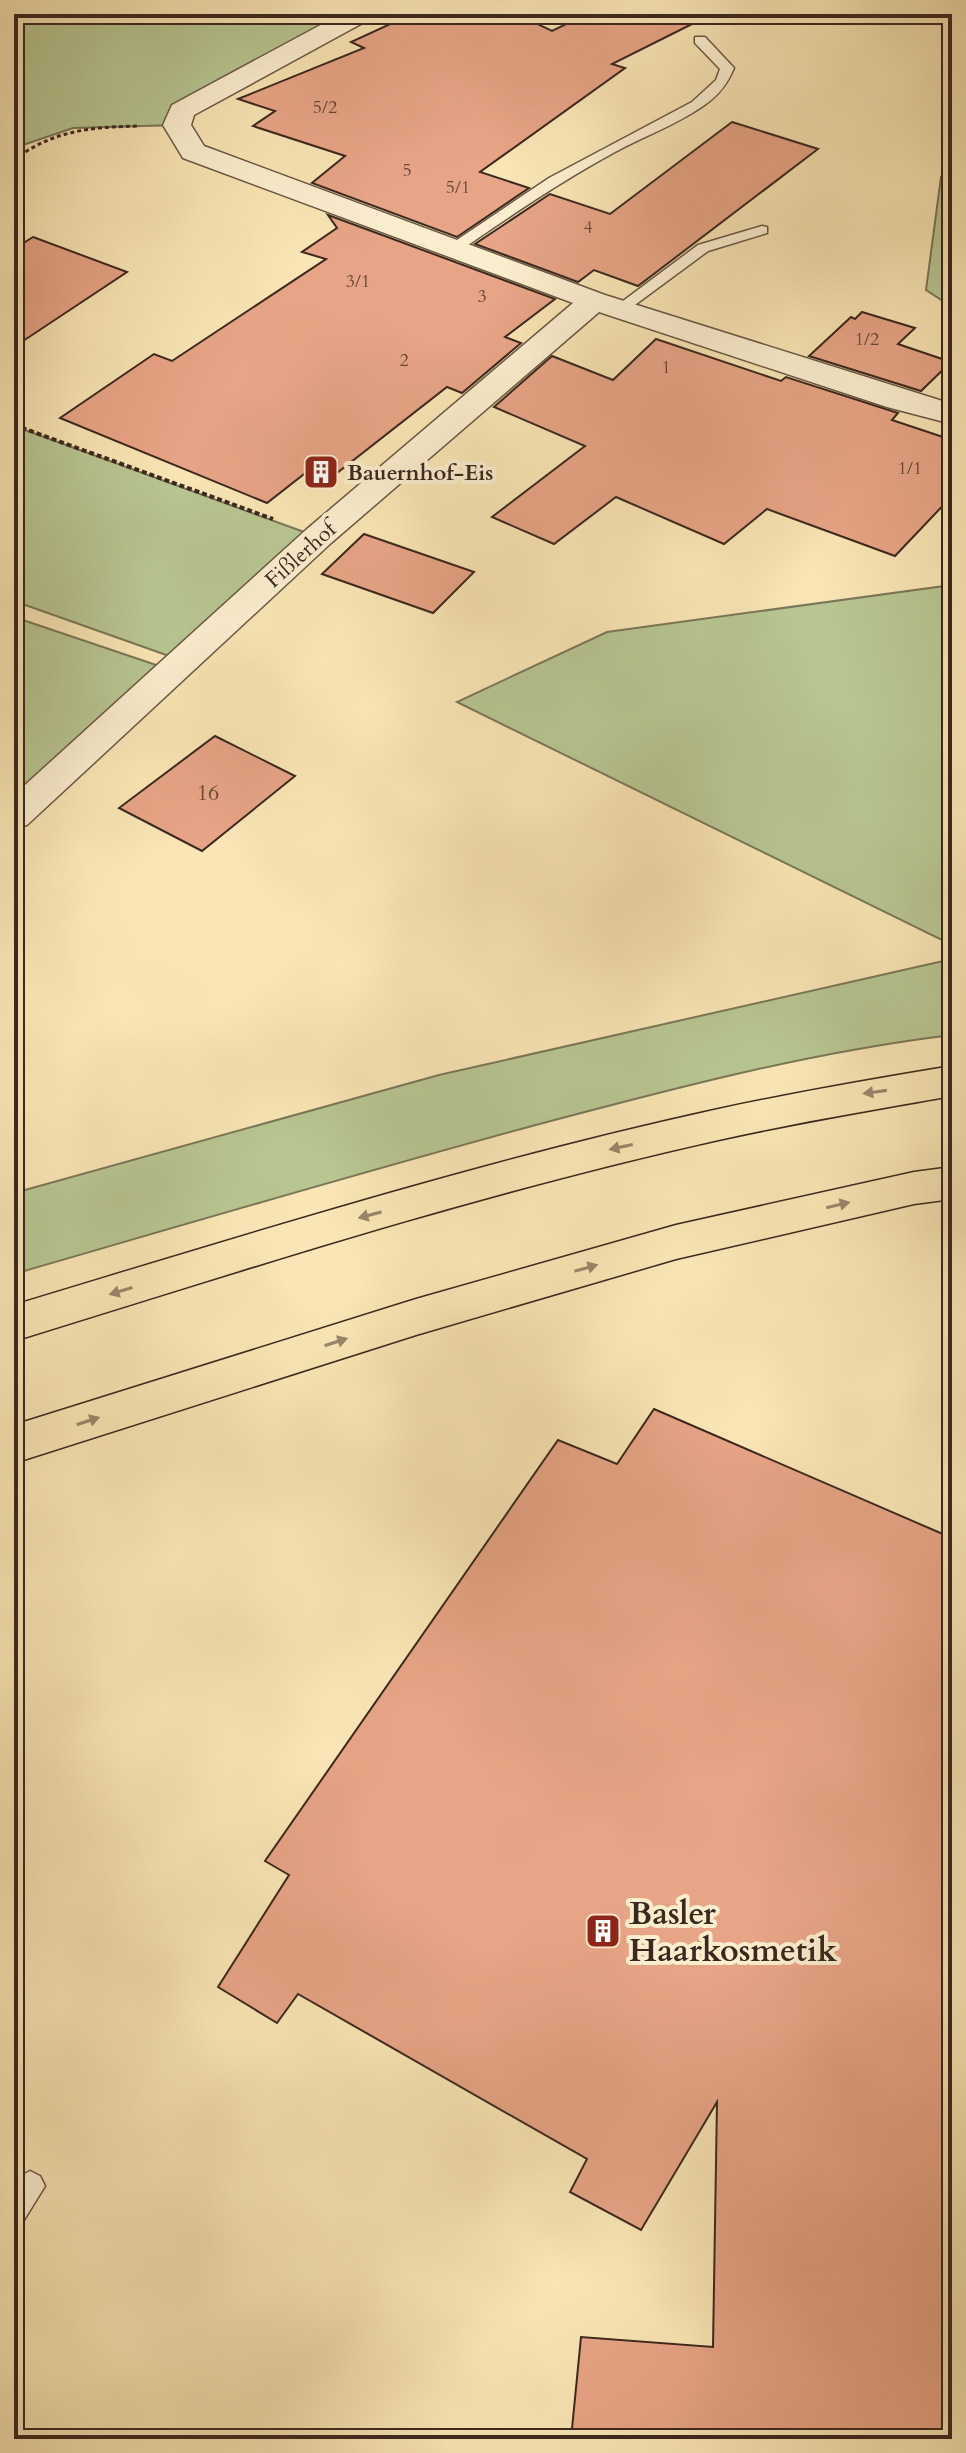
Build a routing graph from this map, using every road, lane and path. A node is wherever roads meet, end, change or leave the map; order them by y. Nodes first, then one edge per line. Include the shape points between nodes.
1 (361, 14) edge
2 (700, 40) dead end
3 (177, 125) junction
4 (14, 160) edge
5 (762, 230) dead end
6 (453, 249) junction
7 (606, 306) junction
8 (952, 414) edge
9 (14, 425) edge
10 (319, 536) junction
11 (14, 816) edge
12 (952, 1081) edge
13 (952, 1183) edge
14 (14, 1323) edge
15 (14, 1444) edge

1 - 3 street via 223,86 182,111
2 - 6 lane via 727,68 718,87 667,124 618,145 518,203
3 - 4 path via 73,128 32,144
3 - 6 street via 193,152
5 - 7 lane via 703,248
6 - 7 street
7 - 8 street
7 - 10 street, Fißlerhof
9 - 10 path
10 - 11 street, Fißlerhof
12 -> 14 highway via 848,1096 601,1151 357,1218
15 -> 13 highway via 416,1317 676,1242

